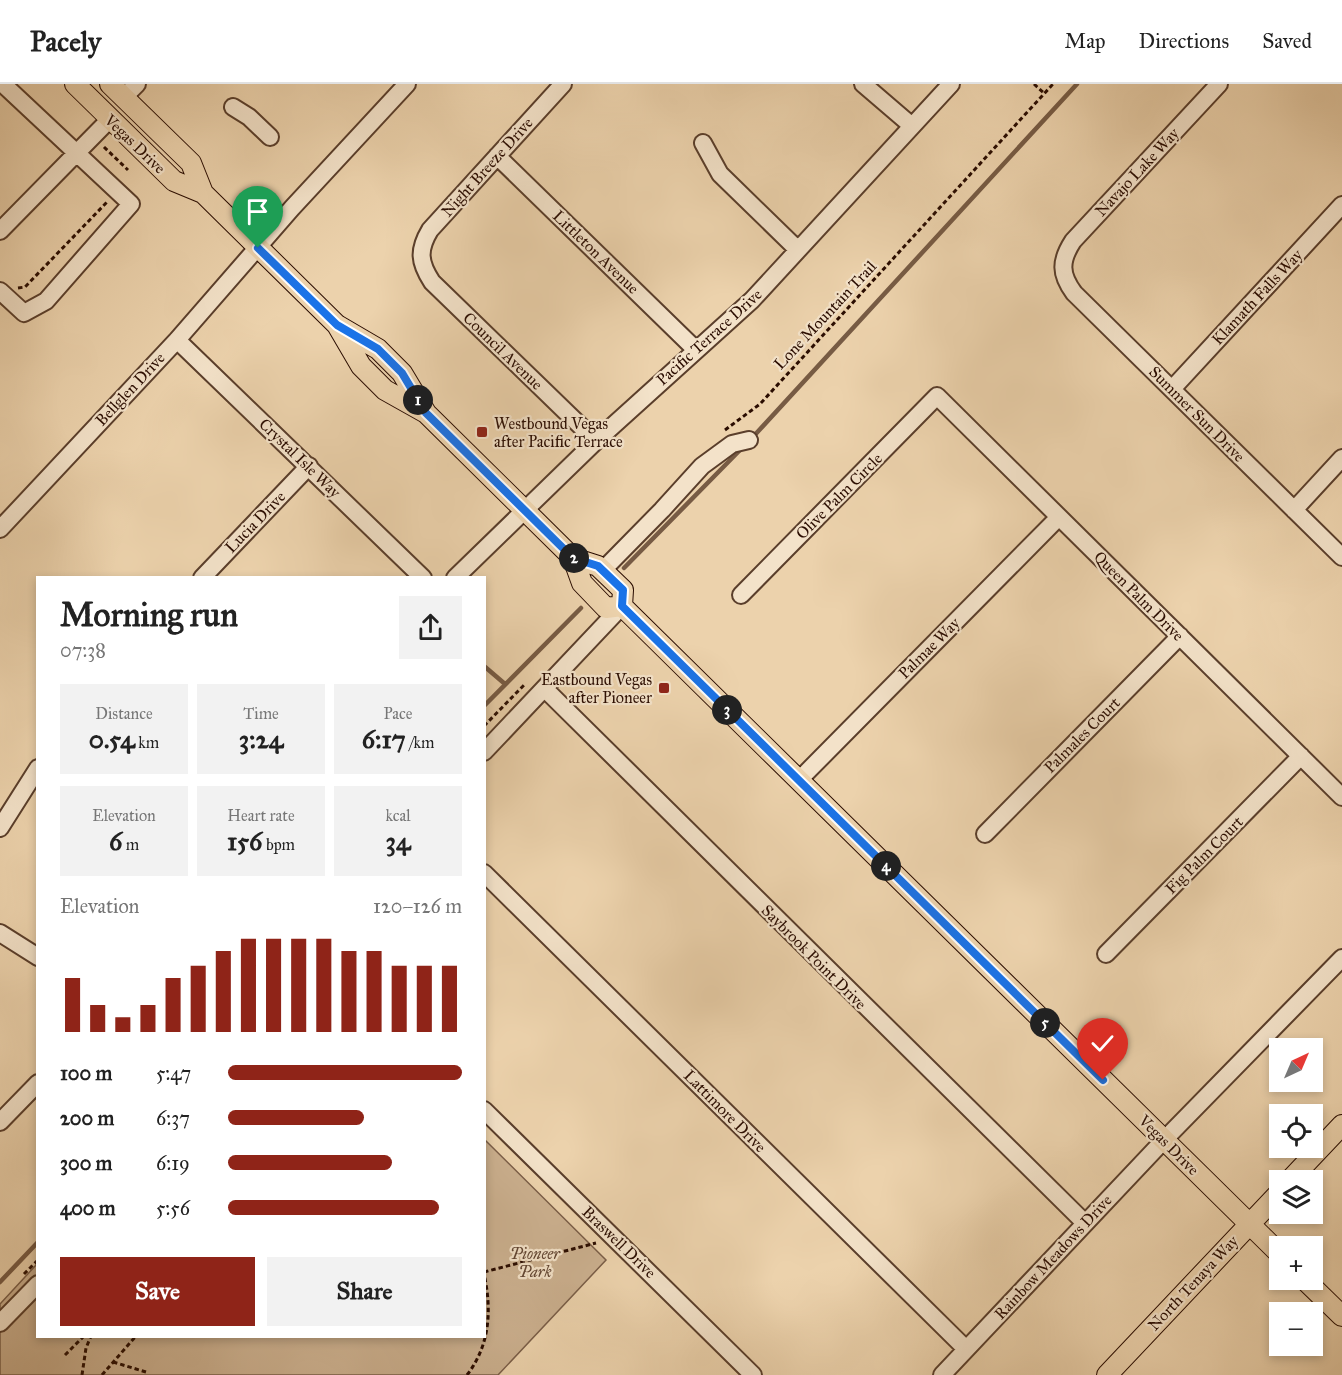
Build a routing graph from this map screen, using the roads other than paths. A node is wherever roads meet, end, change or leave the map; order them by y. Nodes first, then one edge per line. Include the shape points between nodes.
1 (3, 84) edge
2 (75, 84) edge
3 (407, 84) edge
4 (563, 84) edge
5 (863, 84) edge
6 (951, 84) edge
7 (1219, 84) edge
8 (124, 88) edge
9 (233, 107) dead end
10 (110, 119) junction
11 (912, 126) junction
12 (270, 137) dead end
13 (703, 143) dead end
14 (77, 154) junction
15 (497, 156) junction
16 (203, 193) junction
17 (1342, 205) edge
18 (0, 231) edge
19 (258, 248) junction
20 (798, 250) junction
21 (421, 256) joint
22 (1063, 266) joint
23 (5, 290) edge
24 (177, 340) junction
25 (695, 349) junction
26 (1172, 388) junction
27 (937, 396) joint
28 (749, 440) dead end
29 (596, 441) junction
30 (1342, 458) edge
31 (309, 466) junction
32 (524, 509) junction
33 (1294, 510) junction
34 (1059, 517) junction
35 (0, 529) edge
36 (1342, 557) edge
37 (573, 558) junction
38 (603, 570) junction
39 (204, 576) edge
40 (421, 576) edge
41 (457, 576) edge
42 (741, 595) dead end
43 (622, 606) junction
44 (1180, 636) junction
45 (545, 689) junction
46 (486, 750) edge
47 (1301, 756) junction
48 (36, 771) edge
49 (798, 780) junction
50 (1342, 797) edge
51 (0, 828) edge
52 (985, 834) dead end
53 (486, 875) edge
54 (0, 933) edge
55 (1106, 954) dead end
56 (36, 956) edge
57 (1342, 958) edge
58 (36, 1085) edge
59 (486, 1112) edge
60 (0, 1122) edge
61 (1342, 1125) edge
62 (1164, 1140) junction
63 (1299, 1170) edge
64 (1269, 1203) edge
65 (1085, 1223) junction
66 (1249, 1224) junction
67 (1269, 1243) edge
68 (36, 1286) edge
69 (1315, 1290) edge
70 (1342, 1316) edge
71 (0, 1323) edge
72 (966, 1349) junction
73 (753, 1375) edge
74 (942, 1375) edge
75 (1107, 1375) edge

1 - 14 street
2 - 10 main road, Vegas Drive
3 - 19 street, Bellglen Drive
4 - 15 street, Night Breeze Drive
5 - 11 street
6 - 11 street, Pacific Terrace Drive
7 - 22 street, Navajo Lake Way via 1073,241
8 - 16 main road, Vegas Drive via 191,163
9 - 12 street
10 - 14 street
10 - 16 main road, Vegas Drive via 174,181
11 - 20 street, Pacific Terrace Drive
13 - 20 street via 720,174
14 - 18 street
14 - 23 street via 131,204 46,301 24,314
15 - 21 street, Night Breeze Drive via 430,230 422,242
15 - 25 street, Littleton Avenue
16 - 19 main road, Vegas Drive
17 - 26 street, Klamath Falls Way
19 - 24 street, Bellglen Drive
19 - 32 main road, Vegas Drive via 337,325 378,349 402,373 426,413
20 - 25 street, Pacific Terrace Drive via 752,300
21 - 29 street, Council Avenue via 423,270 432,282
22 - 26 street, Summer Sun Drive via 1066,282 1074,294
24 - 31 street, Crystal Isle Way
24 - 35 street, Bellglen Drive
25 - 29 street, Pacific Terrace Drive
26 - 33 street, Summer Sun Drive
27 - 34 street, Queen Palm Drive
27 - 42 street, Olive Palm Circle
28 - 38 street via 732,444 702,466
29 - 32 street, Pacific Terrace Drive
30 - 33 street
31 - 39 street, Lucia Drive
31 - 40 street, Crystal Isle Way
32 - 37 main road, Vegas Drive
32 - 41 street, Pacific Terrace Drive
33 - 36 street, Summer Sun Drive
34 - 44 street, Queen Palm Drive
34 - 49 street, Palmae Way
37 - 38 main road, Vegas Drive
37 - 43 main road, Vegas Drive via 582,583 606,608
38 - 43 main road, Vegas Drive via 623,590
43 - 45 street
43 - 49 main road, Vegas Drive
44 - 47 street, Queen Palm Drive
44 - 52 street, Palmales Court
45 - 46 street
45 - 65 street, Saybrook Point Drive
47 - 50 street, Queen Palm Drive
47 - 55 street, Fig Palm Court
48 - 51 street
49 - 62 main road, Vegas Drive
53 - 72 street, Lattimore Drive
54 - 56 street
57 - 62 street, Rainbow Meadows Drive
58 - 60 street
59 - 73 street, Braswell Drive
61 - 63 main road
62 - 65 street, Rainbow Meadows Drive
62 - 66 main road, Vegas Drive
64 - 66 main road, North Tenaya Way
65 - 72 street, Rainbow Meadows Drive
66 - 67 main road, Vegas Drive
66 - 75 main road, North Tenaya Way
68 - 71 street
69 - 70 main road
72 - 74 street, Rainbow Meadows Drive

